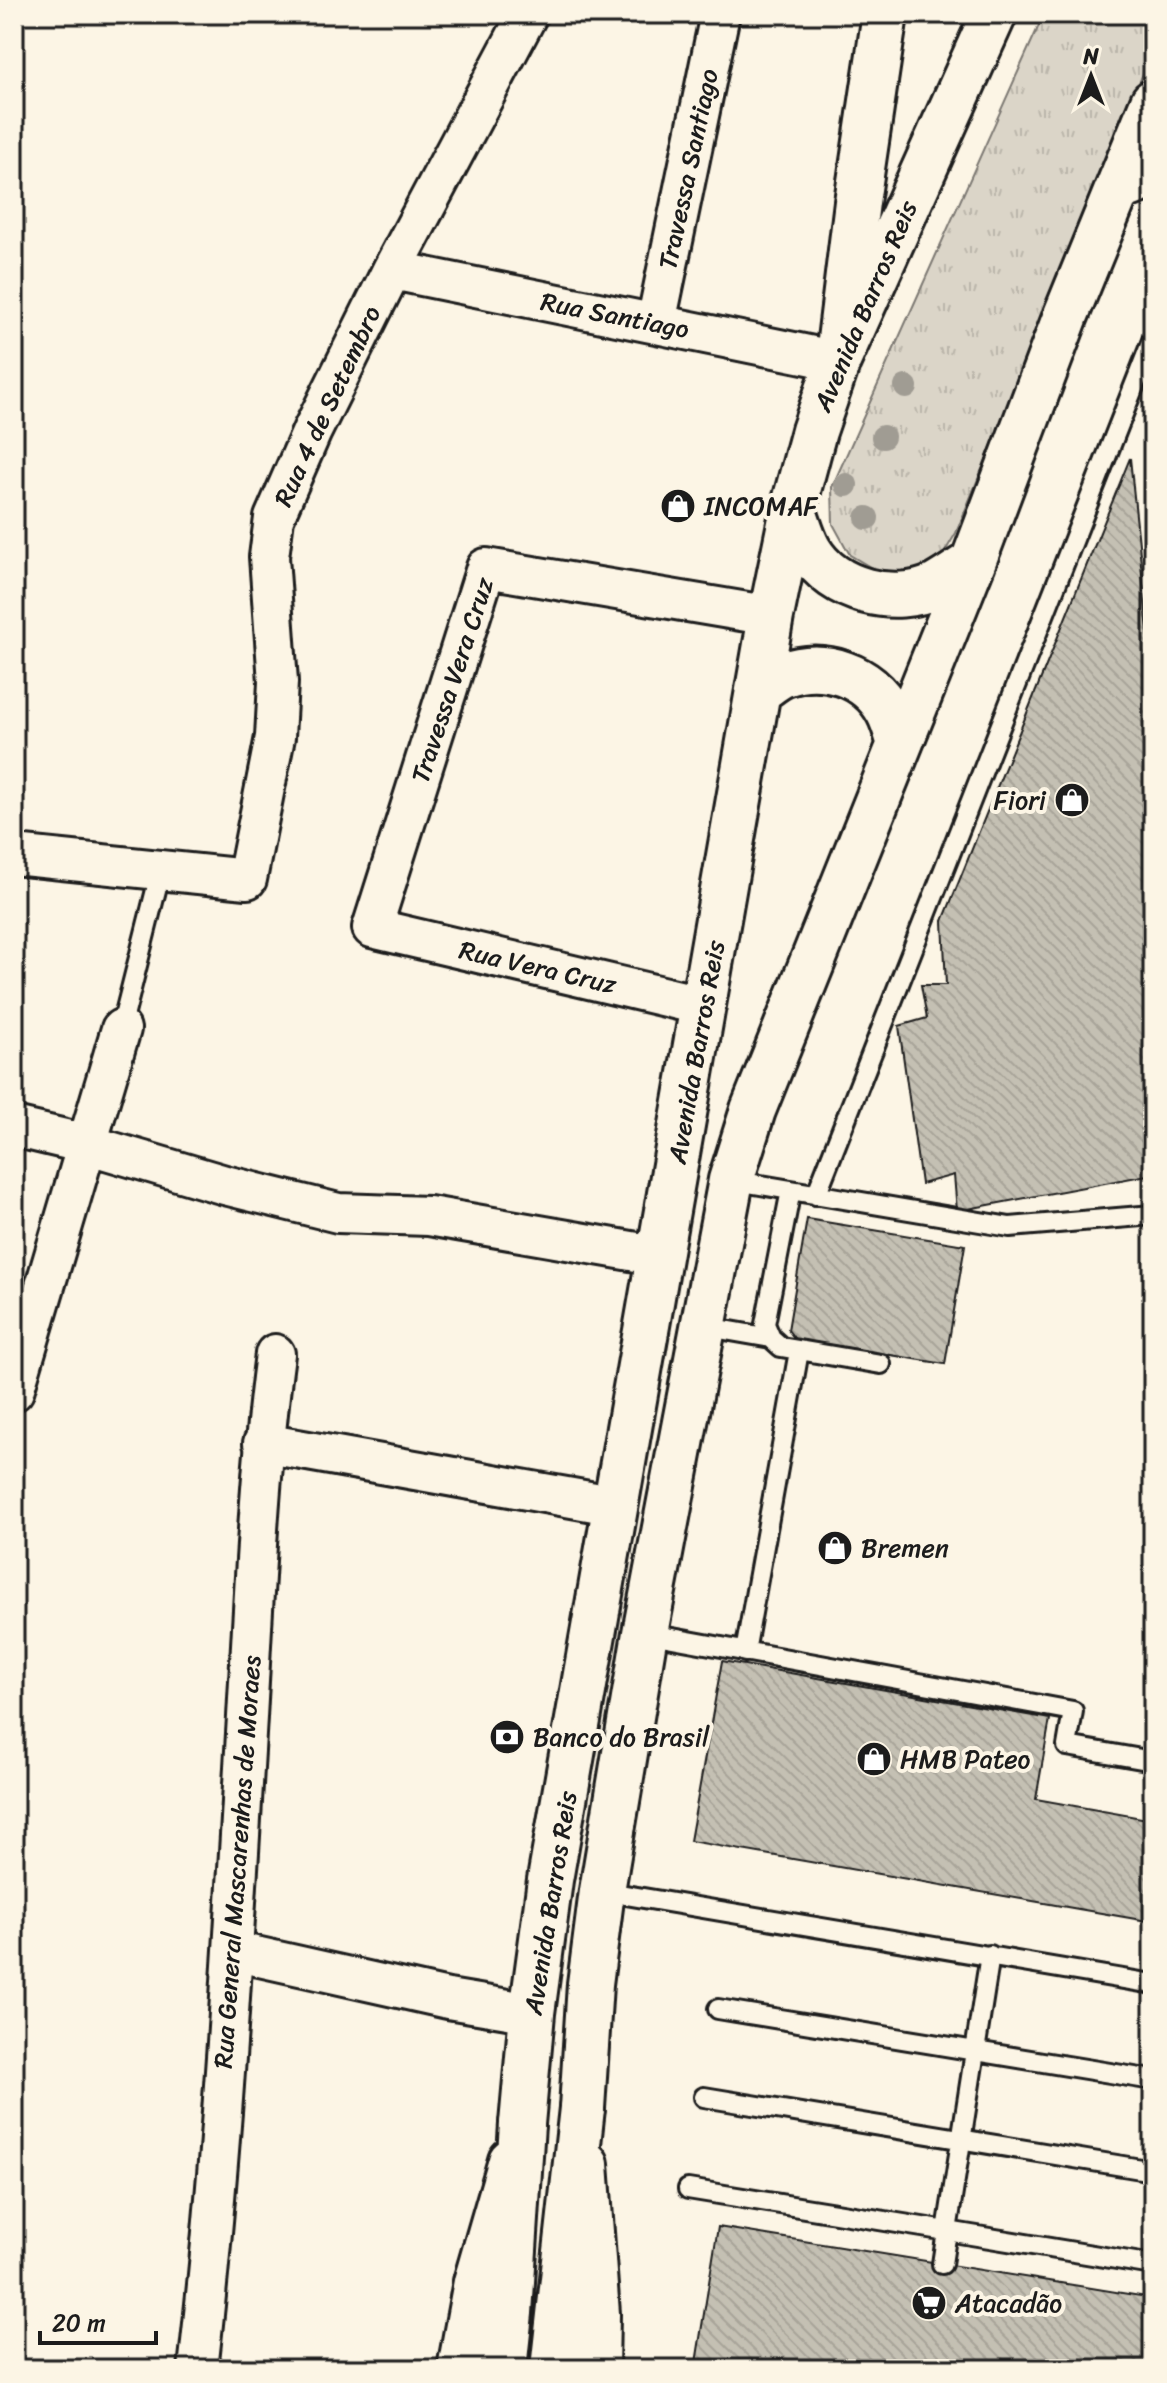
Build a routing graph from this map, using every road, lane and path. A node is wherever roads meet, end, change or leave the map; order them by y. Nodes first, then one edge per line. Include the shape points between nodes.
1 (528, 14) edge
2 (720, 14) edge
3 (885, 14) edge
4 (994, 14) edge
5 (1153, 102) edge
6 (1134, 186) edge
7 (392, 270) junction
8 (656, 323) junction
9 (1153, 338) edge
10 (838, 361) junction
11 (793, 509) junction
12 (973, 562) junction
13 (771, 616) junction
14 (758, 691) junction
15 (899, 741) junction
16 (14, 855) edge
17 (161, 870) junction
18 (372, 928) joint
19 (704, 1006) junction
20 (121, 1029) joint
21 (14, 1127) edge
22 (86, 1144) junction
23 (731, 1180) junction
24 (791, 1190) junction
25 (816, 1195) junction
26 (1153, 1215) edge
27 (660, 1256) junction
28 (702, 1326) junction
29 (771, 1338) junction
30 (799, 1351) junction
31 (275, 1354) dead end
32 (881, 1364) dead end
33 (14, 1391) edge
34 (263, 1443) junction
35 (617, 1506) junction
36 (645, 1633) junction
37 (745, 1652) junction
38 (1153, 1761) edge
39 (602, 1891) junction
40 (233, 1951) junction
41 (990, 1955) junction
42 (1153, 1984) edge
43 (718, 2009) dead end
44 (532, 2013) junction
45 (976, 2052) junction
46 (1153, 2080) edge
47 (704, 2097) dead end
48 (582, 2108) junction
49 (522, 2124) junction
50 (962, 2140) junction
51 (1153, 2171) edge
52 (688, 2189) dead end
53 (947, 2231) junction
54 (942, 2264) dead end
55 (1153, 2265) edge
56 (198, 2369) edge
57 (460, 2369) edge
58 (504, 2369) edge
59 (553, 2369) edge
60 (596, 2369) edge

1 - 7 street, Rua 4 de Setembro
2 - 8 street, Travessa Santiago
3 - 10 main road
4 - 10 main road, Avenida Barros Reis
5 - 6 main road, Avenida Barros Reis
6 - 12 main road, Avenida Barros Reis via 1060,330
7 - 8 street, Rua Santiago
7 - 17 street, Rua 4 de Setembro via 274,518 269,557 278,682 275,737 247,879
8 - 10 street, Rua Santiago
9 - 25 lane
10 - 11 main road, Avenida Barros Reis
11 - 12 main road via 810,550 832,577 865,591 900,594 934,587
11 - 13 main road, Avenida Barros Reis
12 - 15 main road, Avenida Barros Reis
13 - 14 main road, Avenida Barros Reis
13 - 18 street, Travessa Vera Cruz via 486,568
14 - 15 main road via 784,674 815,669 847,674 871,688 888,711
14 - 19 main road, Avenida Barros Reis
15 - 23 main road, Avenida Barros Reis via 753,1110
16 - 17 street
17 - 20 lane
18 - 19 street, Rua Vera Cruz
19 - 27 main road, Avenida Barros Reis
20 - 22 street
21 - 22 street
22 - 27 street via 338,1213 429,1216
22 - 33 street
23 - 24 lane
23 - 28 main road, Avenida Barros Reis
24 - 25 lane
24 - 29 lane via 765,1324
25 - 26 lane via 1010,1227
27 - 35 main road, Avenida Barros Reis
28 - 29 lane
28 - 36 main road, Avenida Barros Reis
29 - 30 lane
30 - 32 lane
30 - 37 lane
31 - 34 street, Rua General Mascarenhas de Moraes
34 - 35 street
34 - 40 street, Rua General Mascarenhas de Moraes
35 - 44 main road, Avenida Barros Reis via 550,1880
36 - 37 lane
36 - 39 main road, Avenida Barros Reis
37 - 38 lane via 1073,1711 1067,1746
39 - 41 lane
39 - 48 main road, Avenida Barros Reis
40 - 44 street
40 - 56 street, Rua General Mascarenhas de Moraes
41 - 42 lane
41 - 45 lane
43 - 45 lane
44 - 49 main road, Avenida Barros Reis
45 - 46 lane
45 - 50 lane
47 - 50 lane
48 - 59 main road, Avenida Barros Reis
48 - 60 main road, Avenida Barros Reis via 595,2269
49 - 57 main road, Avenida Barros Reis via 476,2282
49 - 58 main road, Avenida Barros Reis
50 - 51 lane
50 - 53 lane
52 - 53 lane
53 - 54 lane
53 - 55 lane

